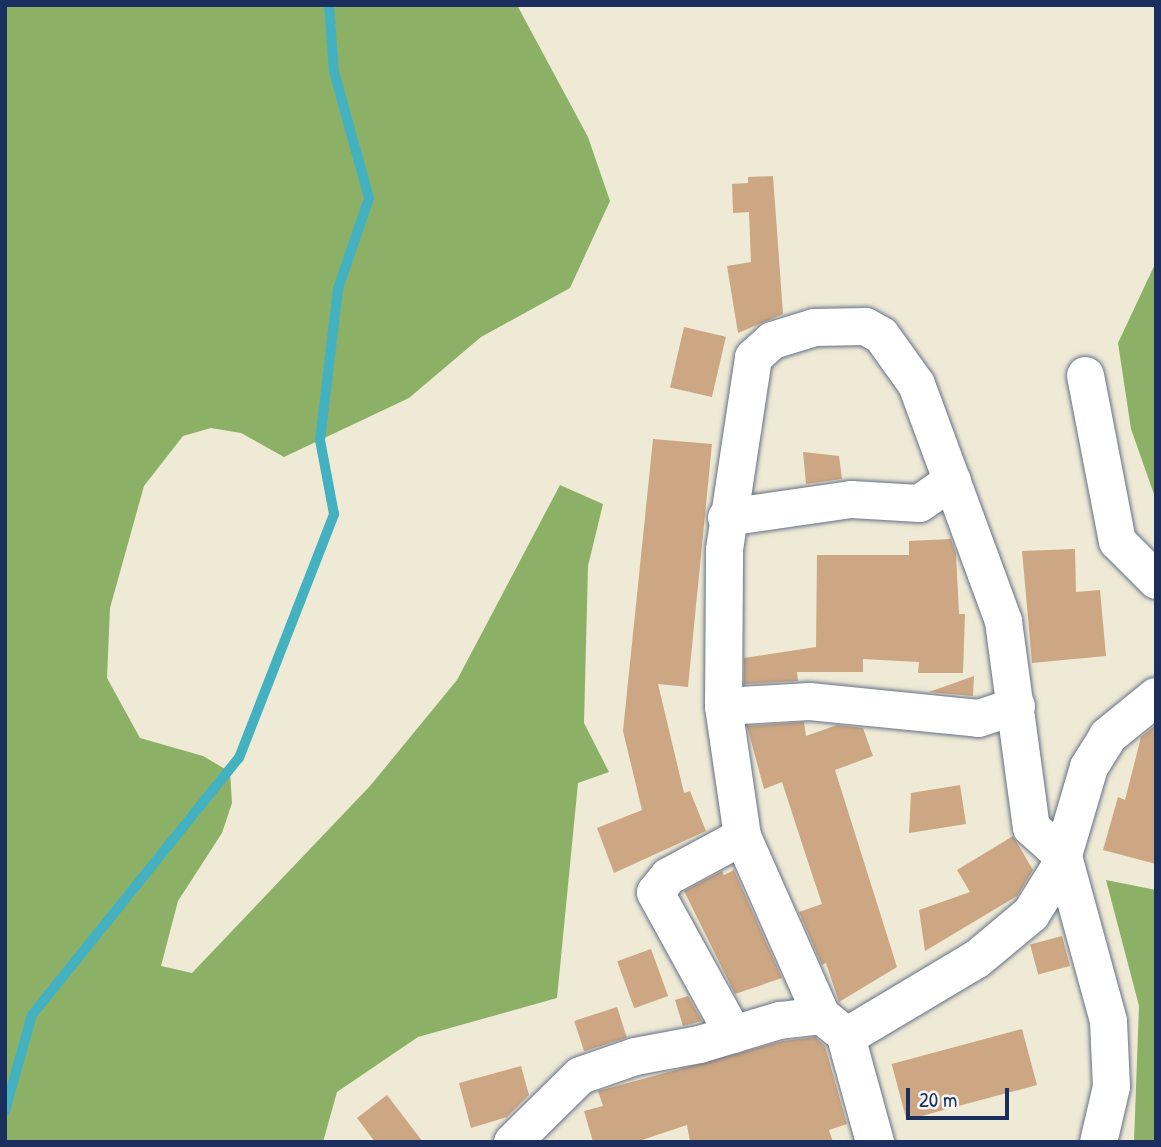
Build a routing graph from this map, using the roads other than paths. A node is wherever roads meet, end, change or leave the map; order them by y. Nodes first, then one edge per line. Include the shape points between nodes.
1 (1085, 375) dead end
2 (952, 480) junction
3 (726, 517) junction
4 (1156, 580) edge
5 (1156, 697) edge
6 (723, 706) junction
7 (1016, 706) junction
8 (742, 836) junction
9 (1063, 856) junction
10 (834, 1026) junction
11 (733, 1034) junction
12 (512, 1142) edge
13 (876, 1142) edge
14 (1098, 1142) edge

1 - 4 street via 1117,541
2 - 3 street via 919,503 851,499
2 - 3 street via 916,384 881,335 865,326 814,327 772,340 753,357
2 - 7 street via 1003,621
3 - 6 street
5 - 9 street via 1108,736 1089,767
6 - 7 street via 809,701 978,718
6 - 8 street
7 - 9 street via 1031,827
8 - 10 street
8 - 11 street via 668,876 655,892
9 - 10 street via 1031,914 976,959
9 - 14 street via 1108,1021 1111,1086
10 - 11 street via 779,1020
10 - 13 street
11 - 12 street via 635,1056 580,1075

